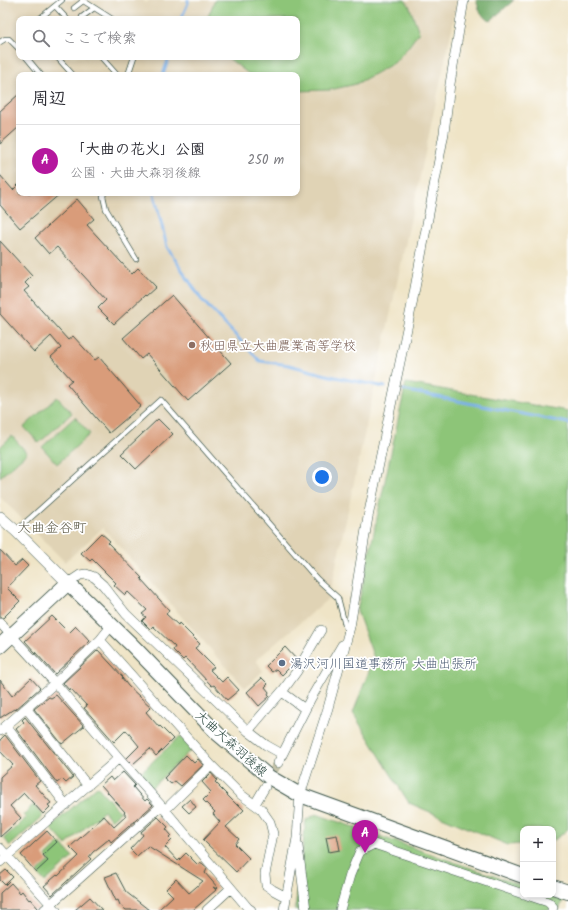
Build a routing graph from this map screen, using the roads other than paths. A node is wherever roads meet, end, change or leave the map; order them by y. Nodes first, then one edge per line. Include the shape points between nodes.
1 (62, 0) edge
2 (464, 0) edge
3 (83, 1) edge
4 (56, 6) junction
5 (74, 8) dead end
6 (94, 8) junction
7 (102, 13) junction
8 (43, 16) edge
9 (64, 16) edge
10 (83, 16) edge
11 (102, 16) edge
12 (107, 16) edge
13 (0, 42) edge
14 (16, 46) edge
15 (29, 60) edge
16 (62, 60) edge
17 (104, 60) edge
18 (133, 60) edge
19 (39, 72) edge
20 (71, 72) edge
21 (114, 72) edge
22 (129, 72) edge
23 (103, 196) edge
24 (136, 259) dead end
25 (0, 518) edge
26 (16, 531) junction
27 (68, 582) junction
28 (0, 623) edge
29 (112, 625) junction
30 (321, 630) dead end
31 (12, 636) junction
32 (348, 637) junction
33 (100, 640) junction
34 (0, 646) edge
35 (55, 683) junction
36 (282, 692) junction
37 (26, 708) junction
38 (305, 710) junction
39 (3, 728) edge
40 (248, 730) junction
41 (282, 754) junction
42 (119, 758) junction
43 (278, 763) tunnel mouth
44 (211, 765) junction
45 (88, 786) junction
46 (265, 787) tunnel mouth
47 (300, 795) junction
48 (255, 804) junction
49 (66, 805) junction
50 (163, 808) junction
51 (297, 838) junction
52 (0, 848) edge
53 (7, 856) junction
54 (0, 862) edge
55 (520, 875) edge
56 (231, 888) junction
57 (556, 888) edge
58 (568, 892) edge
59 (520, 893) edge
60 (286, 897) junction
61 (536, 898) edge
62 (50, 908) edge
63 (207, 910) edge
64 (251, 910) edge
65 (284, 910) edge
66 (306, 910) edge
67 (340, 910) edge
68 (552, 910) edge

1 - 4 lane
2 - 32 street via 444,133 368,517
3 - 5 lane
3 - 6 lane
4 - 8 lane
4 - 9 lane
6 - 7 lane
6 - 10 lane
7 - 11 lane
7 - 12 lane
13 - 14 lane via 9,39
15 - 19 lane
16 - 20 lane
17 - 21 lane
18 - 22 lane
23 - 24 lane via 106,209
25 - 26 street
26 - 27 street
26 - 32 lane via 162,400 317,578 338,598
27 - 29 main road, 大曲大森羽後線
27 - 31 main road
27 - 40 street via 80,575 94,577 126,614
28 - 31 street
29 - 33 street
29 - 47 main road, 大曲大森羽後線 via 218,734 269,777
30 - 36 street
31 - 34 main road
31 - 35 street
32 - 38 street via 332,660
32 - 47 street
33 - 35 street
33 - 44 street
35 - 37 street
35 - 42 street
36 - 38 street
36 - 40 street
37 - 39 street
37 - 45 street
38 - 41 street
39 - 49 street
40 - 41 street
41 - 43 street
42 - 45 street
42 - 50 street
44 - 48 street via 240,794
44 - 50 street
45 - 49 street
46 - 48 street
47 - 51 street
47 - 55 main road, 大曲大森羽後線
48 - 60 street via 270,822 273,834 265,874 266,885
49 - 53 street
50 - 56 street
50 - 62 street
51 - 60 street
51 - 66 street
52 - 53 street
53 - 54 street
53 - 62 street
56 - 63 street
56 - 64 street
57 - 58 main road
59 - 67 street via 374,844 360,851
60 - 65 street
61 - 68 street via 548,902 553,907

